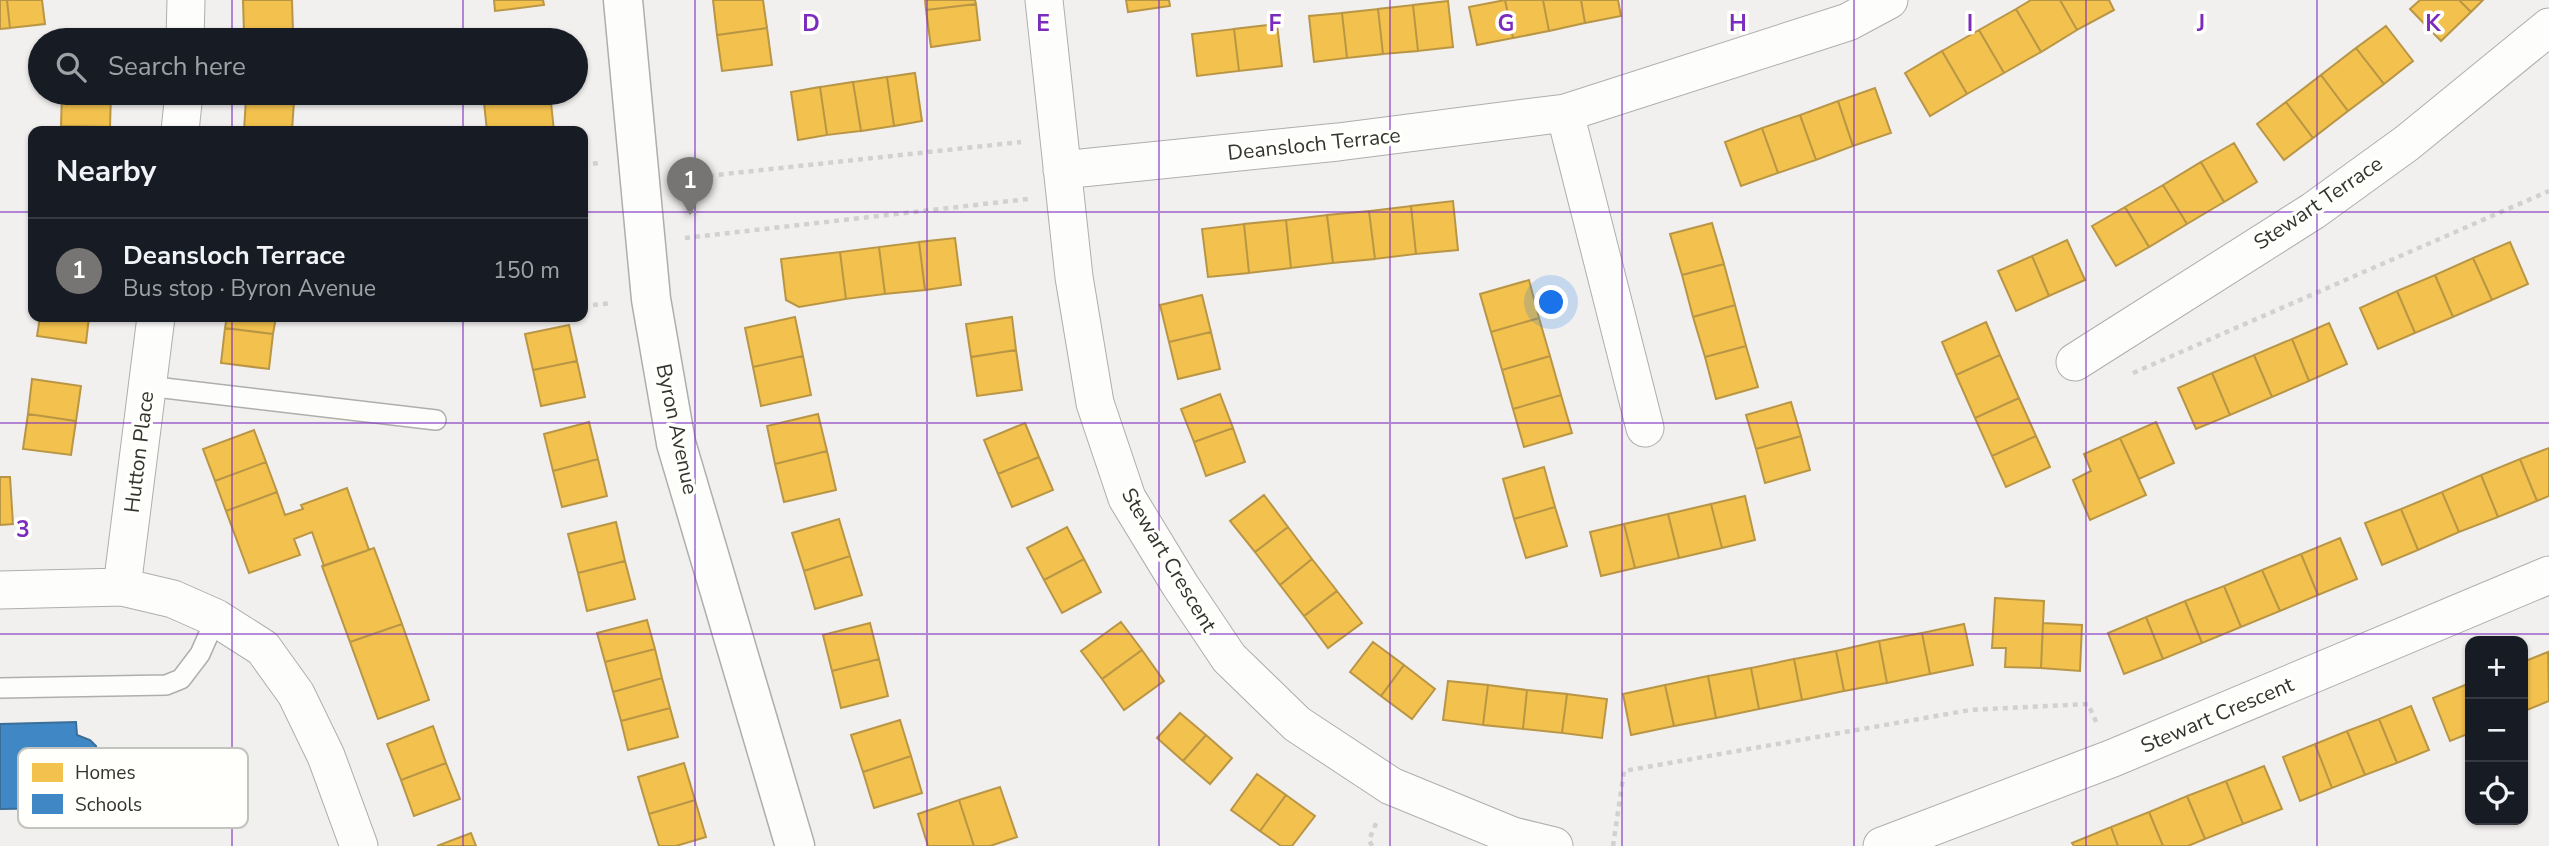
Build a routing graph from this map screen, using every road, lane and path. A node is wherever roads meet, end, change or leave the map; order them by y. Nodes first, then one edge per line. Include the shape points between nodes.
1 (186, 0) edge
2 (623, 0) edge
3 (1044, 0) edge
4 (1889, 0) edge
5 (185, 28) edge
6 (2547, 33) edge
7 (183, 105) edge
8 (1565, 113) junction
9 (181, 126) edge
10 (1062, 168) junction
11 (639, 183) junction
12 (2549, 191) edge
13 (646, 243) junction
14 (155, 322) edge
15 (2075, 362) dead end
16 (2128, 375) dead end
17 (147, 386) junction
18 (436, 420) dead end
19 (1645, 428) dead end
20 (2549, 575) edge
21 (122, 587) junction
22 (0, 590) edge
23 (216, 618) junction
24 (0, 688) edge
25 (2113, 758) junction
26 (1511, 841) edge
27 (359, 846) edge
28 (795, 846) edge
29 (1554, 846) edge
30 (1613, 846) edge
31 (1882, 846) edge

1 - 5 street
2 - 11 street, Byron Avenue
3 - 10 street, Stewart Crescent
4 - 8 street, Deansloch Terrace via 1848,22
6 - 15 street, Stewart Terrace via 2313,211
7 - 9 street
8 - 10 street, Deansloch Terrace via 1338,142
8 - 19 street
10 - 11 path
10 - 13 path
10 - 26 street, Stewart Crescent via 1095,403 1127,498 1180,585 1229,658 1297,724 1391,786
11 - 13 street, Byron Avenue
12 - 16 path
13 - 28 street, Byron Avenue via 676,443
14 - 17 street, Hutton Place
17 - 18 lane
17 - 21 street, Hutton Place
20 - 25 street, Stewart Crescent
21 - 22 street
21 - 23 street via 173,599
23 - 24 lane via 200,654 181,679 166,685
23 - 27 street via 263,648 296,694 326,756
25 - 30 path via 2088,704 1970,710 1624,771
25 - 31 street, Stewart Crescent
26 - 29 street, Stewart Crescent

